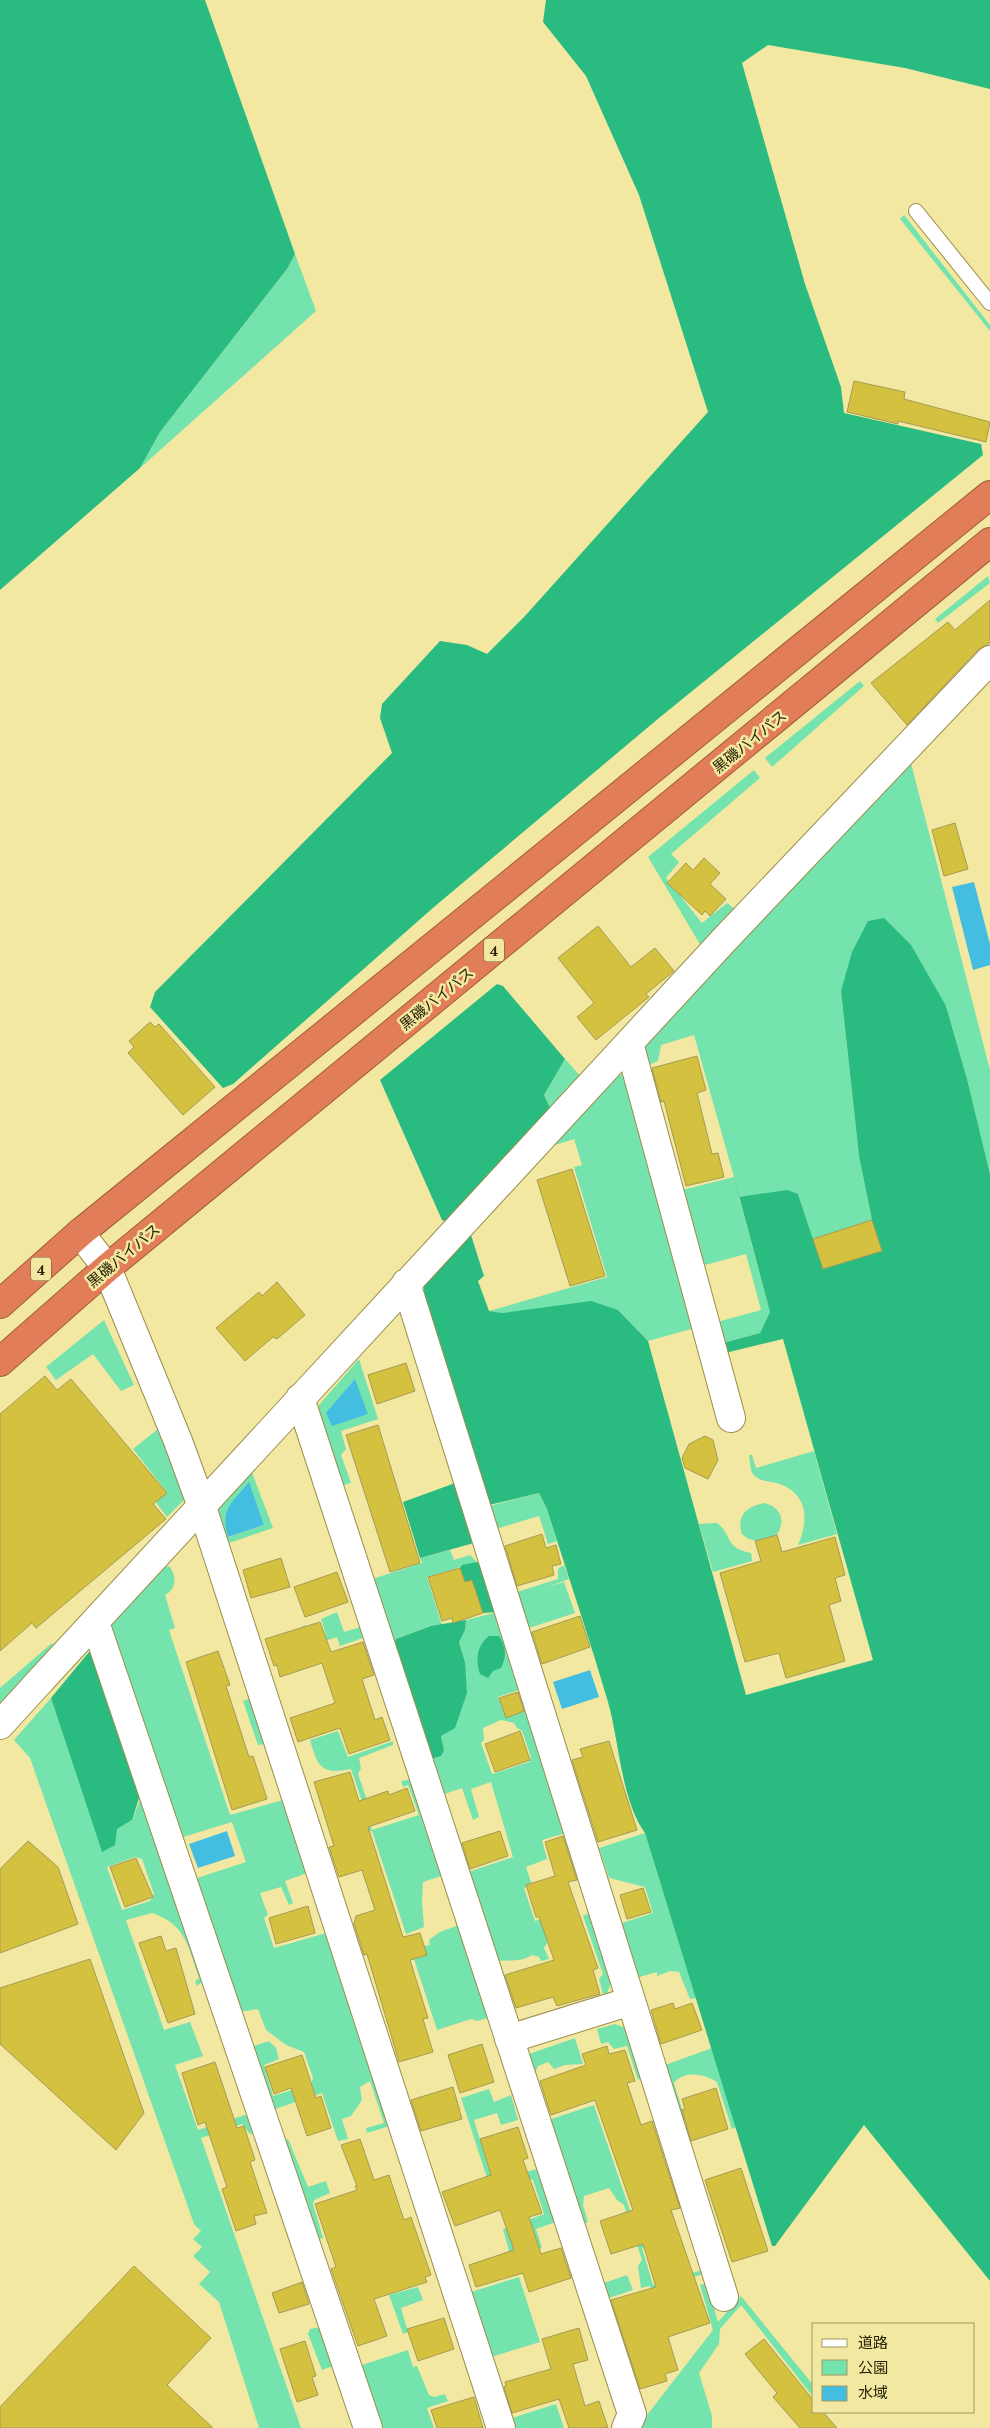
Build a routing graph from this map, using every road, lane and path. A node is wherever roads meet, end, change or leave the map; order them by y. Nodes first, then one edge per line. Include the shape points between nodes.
1 (916, 211) dead end
2 (990, 304) edge
3 (990, 495) edge
4 (990, 542) edge
5 (990, 660) edge
6 (629, 1043) junction
7 (80, 1233) junction
8 (107, 1268) junction
9 (406, 1283) junction
10 (0, 1304) edge
11 (0, 1362) edge
12 (300, 1398) junction
13 (731, 1418) dead end
14 (201, 1504) junction
15 (95, 1622) junction
16 (0, 1725) edge
17 (631, 2001) junction
18 (509, 2039) junction
19 (724, 2297) dead end
20 (368, 2428) edge
21 (501, 2428) edge
22 (626, 2428) edge

1 - 2 lane
3 - 7 highway, 4
4 - 8 highway, 黒磯バイパス / 4
5 - 6 street
6 - 9 street
6 - 13 street
7 - 8 street
7 - 10 highway, 4
8 - 11 highway, 黒磯バイパス / 4
8 - 14 street
9 - 12 street
9 - 17 street
12 - 14 street
12 - 18 street
14 - 15 street
14 - 21 street
15 - 16 street
15 - 20 street
17 - 18 street
17 - 19 street
18 - 22 street via 632,2414

